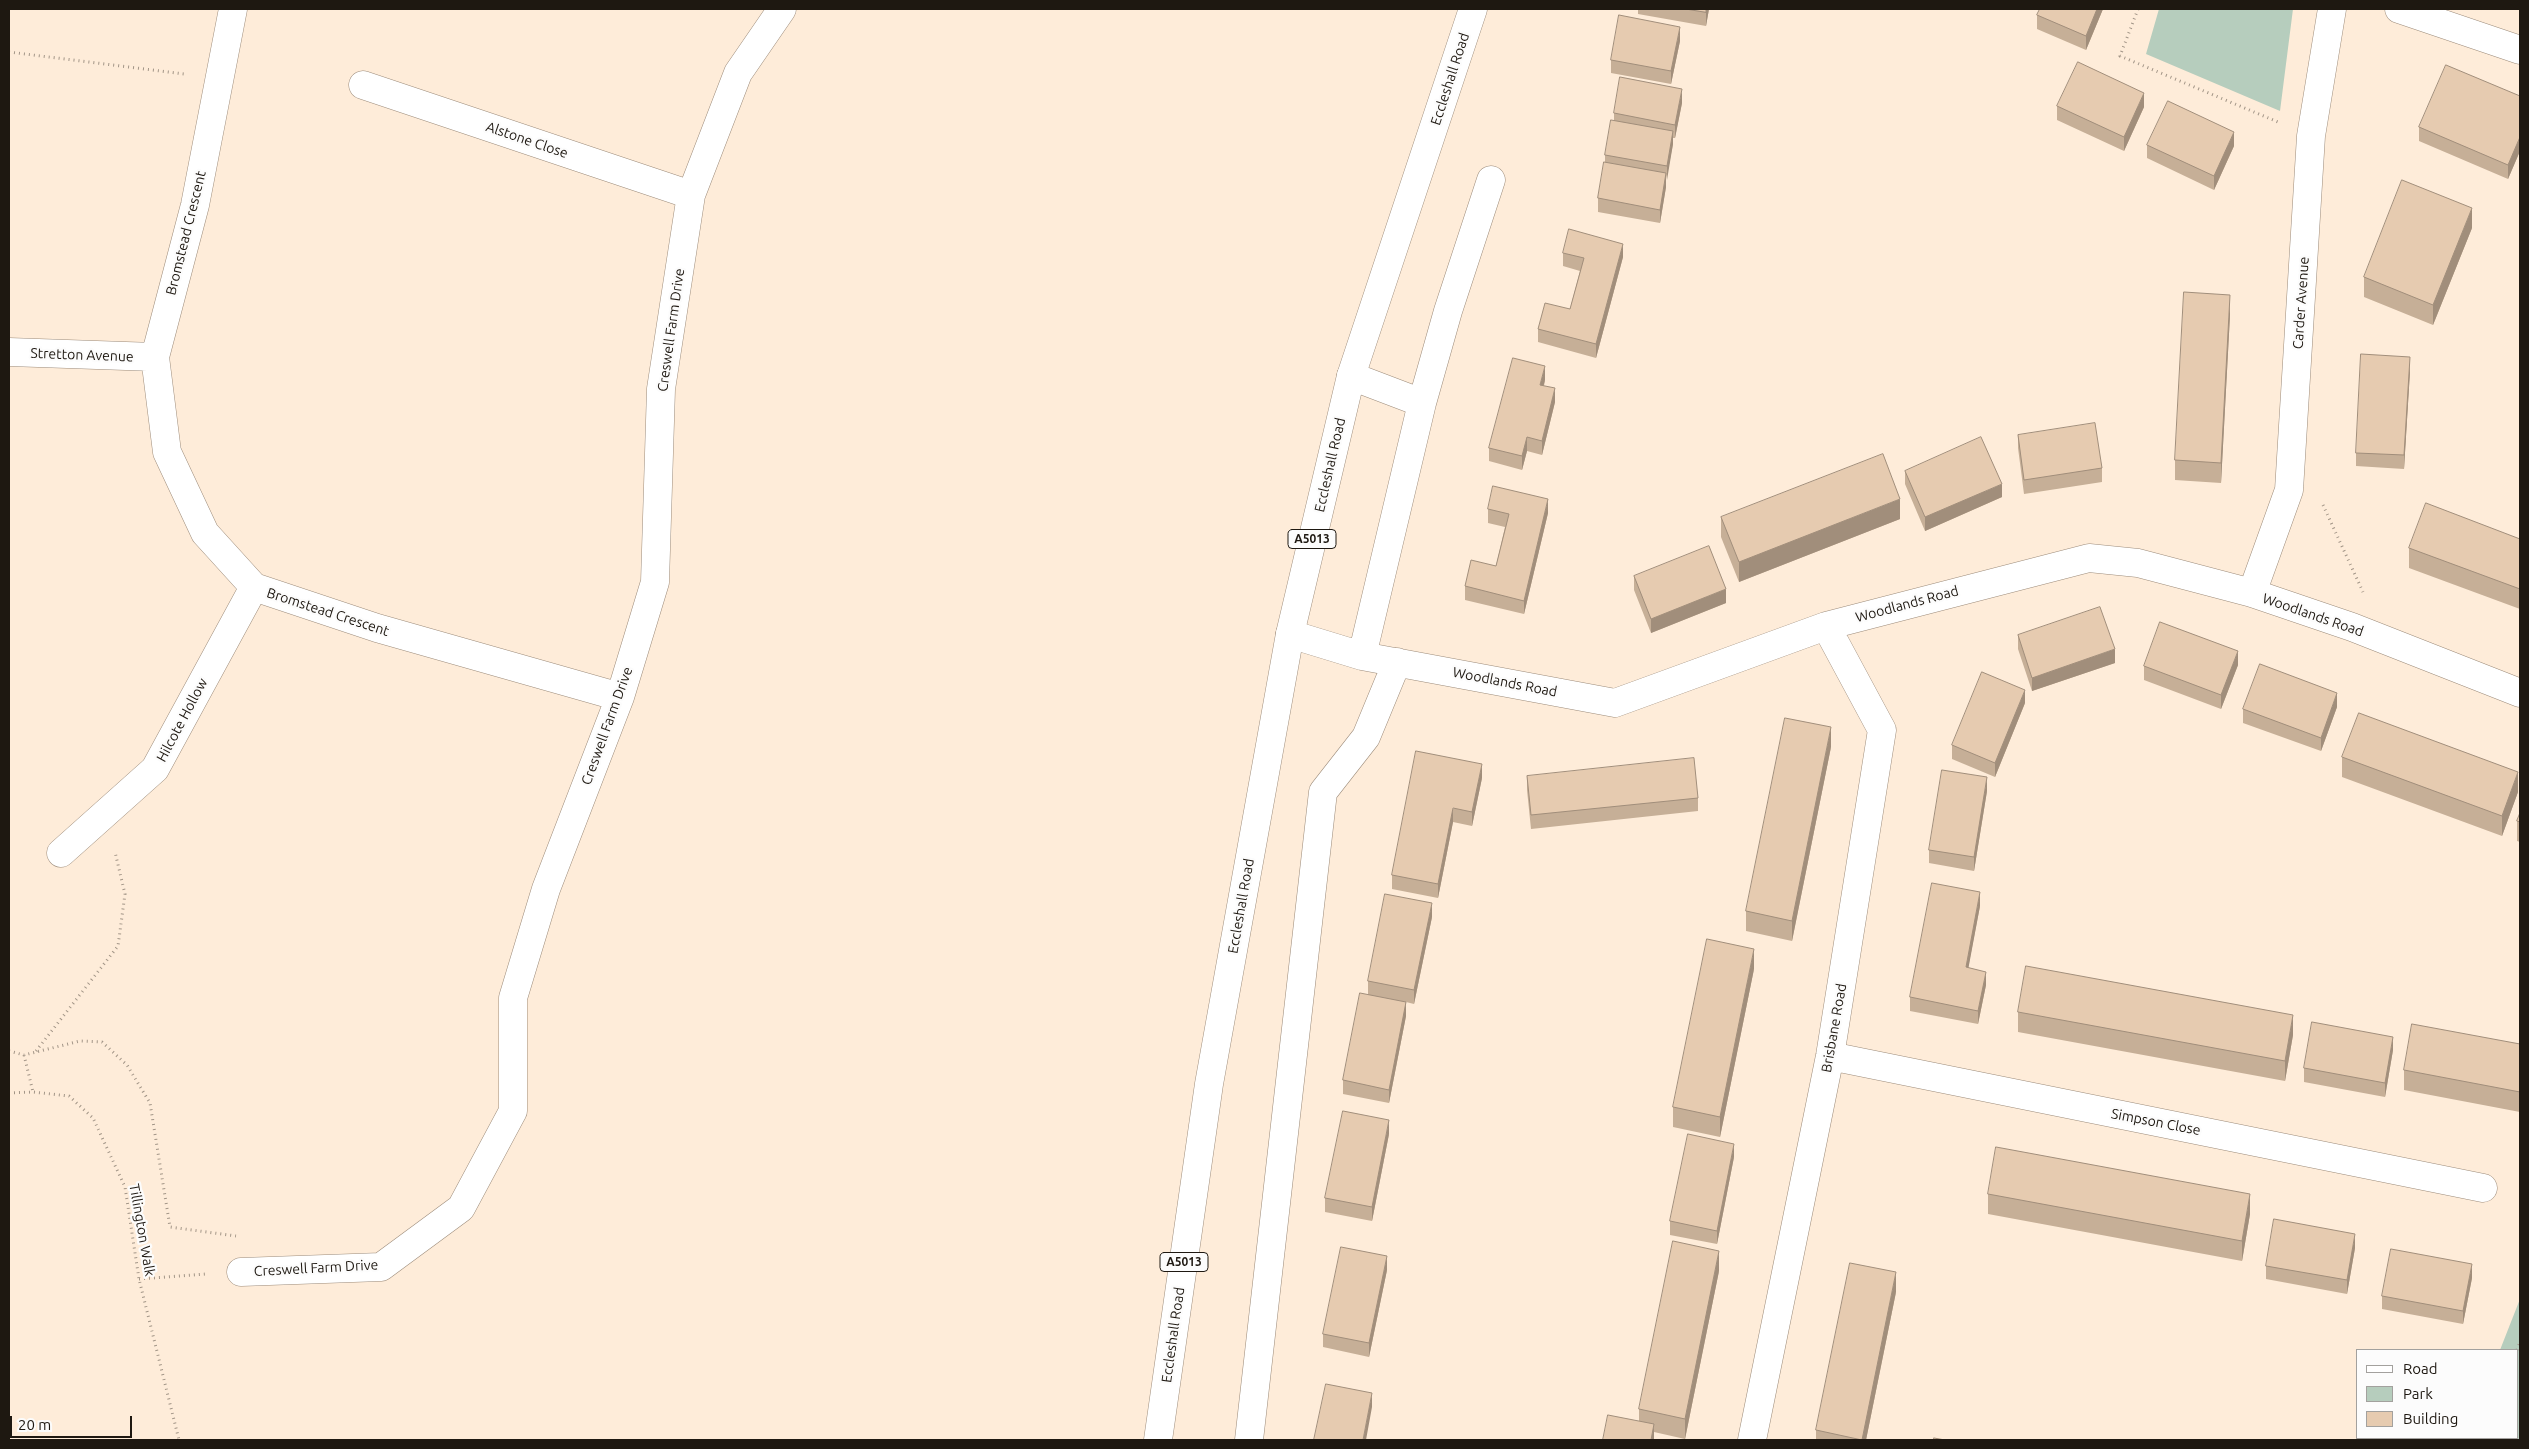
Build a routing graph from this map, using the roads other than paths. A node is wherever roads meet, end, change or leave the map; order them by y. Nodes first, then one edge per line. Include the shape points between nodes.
1 (233, 9) edge
2 (782, 9) edge
3 (1473, 9) edge
4 (2332, 9) edge
5 (2399, 9) edge
6 (2520, 50) edge
7 (363, 85) dead end
8 (1491, 180) dead end
9 (691, 195) junction
10 (9, 352) edge
11 (155, 357) junction
12 (1351, 376) junction
13 (1422, 403) junction
14 (254, 588) junction
15 (2252, 593) junction
16 (1826, 626) junction
17 (1290, 634) junction
18 (1362, 656) junction
19 (1397, 662) junction
20 (2520, 693) edge
21 (620, 697) junction
22 (61, 853) dead end
23 (1830, 1056) junction
24 (2483, 1188) dead end
25 (241, 1272) road end
26 (1158, 1440) edge
27 (1249, 1440) edge
28 (1752, 1440) edge

1 - 11 street, Bromstead Crescent via 195,206
2 - 9 street, Creswell Farm Drive via 738,73
3 - 12 street, Eccleshall Road / A5013
4 - 15 street, Carder Avenue via 2311,136 2289,490
5 - 6 street
7 - 9 street, Alstone Close
8 - 13 street
9 - 21 street, Creswell Farm Drive via 661,389 655,582
10 - 11 street, Stretton Avenue
11 - 14 street, Bromstead Crescent via 167,452 205,533
12 - 13 street
12 - 17 street, Eccleshall Road / A5013
13 - 18 street
14 - 21 street, Bromstead Crescent via 377,628
14 - 22 street, Hilcote Hollow via 155,769
15 - 16 street, Woodlands Road via 2138,563 2088,558
15 - 20 street, Woodlands Road via 2352,627
16 - 19 street, Woodlands Road via 1615,703
16 - 23 street, Brisbane Road via 1882,730
17 - 18 street, Woodlands Road
17 - 26 street, Eccleshall Road / A5013 via 1209,1084
18 - 19 street, Woodlands Road
19 - 27 street via 1366,737 1323,792
21 - 25 street, Creswell Farm Drive via 546,889 513,998 513,1111 462,1208 381,1267
23 - 24 street, Simpson Close
23 - 28 street, Brisbane Road

